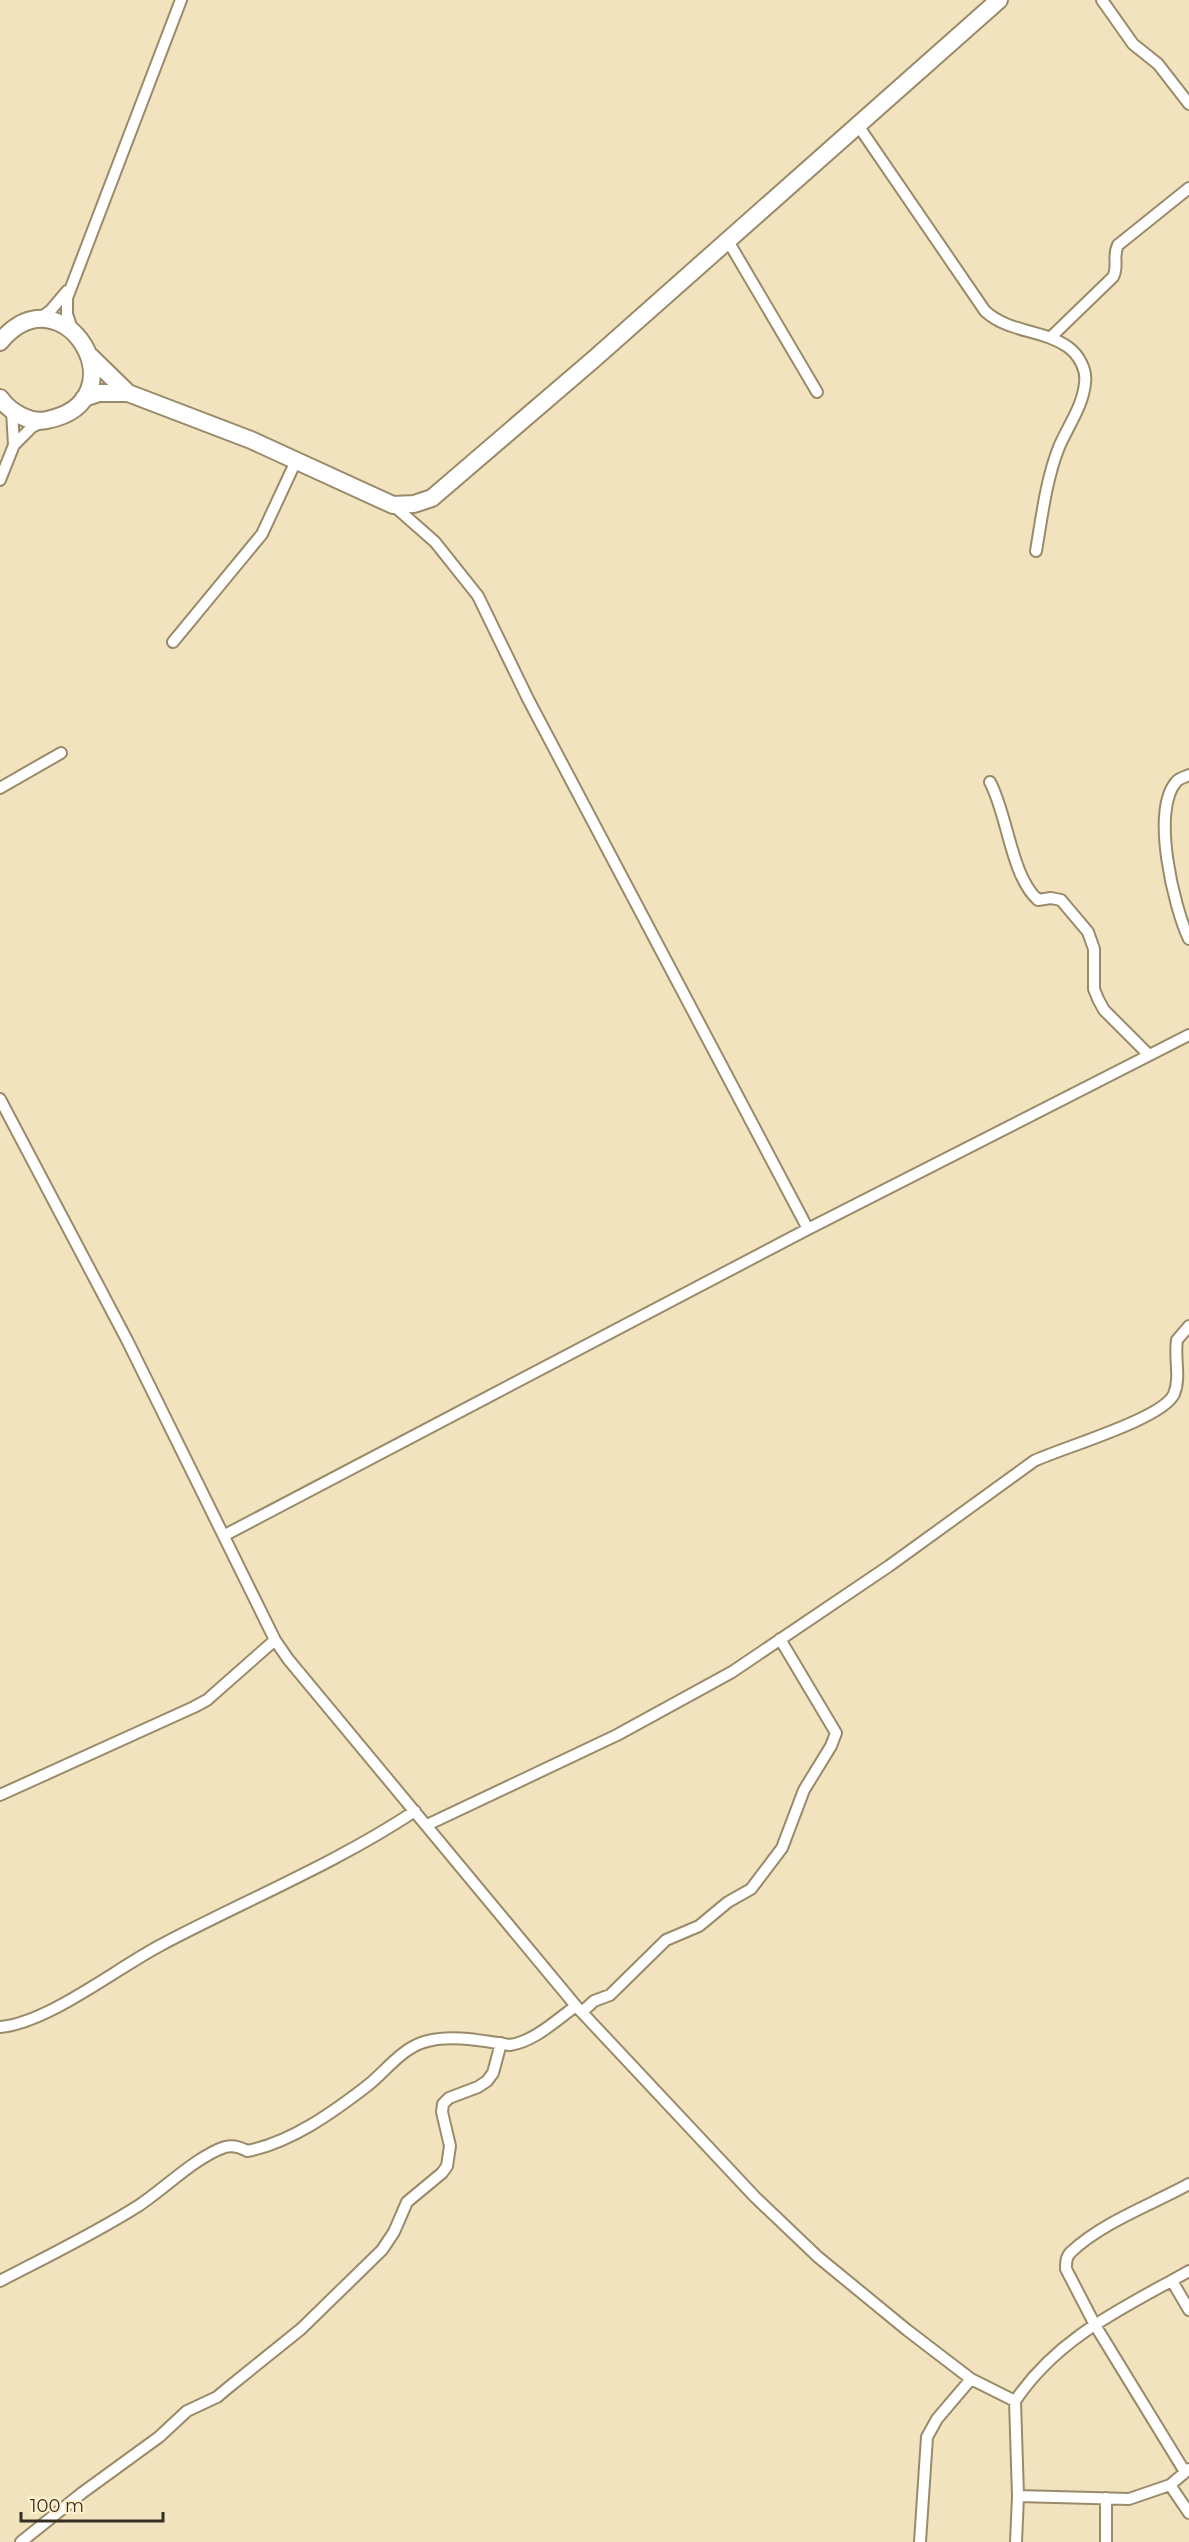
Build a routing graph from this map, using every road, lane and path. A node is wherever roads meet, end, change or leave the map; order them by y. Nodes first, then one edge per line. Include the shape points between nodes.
1 (181, 0) edge
2 (999, 0) edge
3 (1102, 0) edge
4 (1189, 104) edge
5 (857, 124) junction
6 (1189, 188) edge
7 (728, 242) junction
8 (72, 283) junction
9 (38, 320) junction
10 (72, 329) junction
11 (2, 336) edge
12 (1052, 337) junction
13 (90, 356) junction
14 (817, 392) dead end
15 (128, 393) junction
16 (0, 398) edge
17 (84, 398) junction
18 (12, 411) junction
19 (44, 421) junction
20 (14, 445) junction
21 (296, 461) junction
22 (0, 480) edge
23 (393, 505) junction
24 (1036, 551) dead end
25 (173, 642) dead end
26 (61, 753) dead end
27 (1189, 775) edge
28 (990, 782) dead end
29 (0, 788) edge
30 (1189, 939) edge
31 (1189, 1035) edge
32 (1149, 1055) junction
33 (0, 1099) edge
34 (808, 1229) junction
35 (1189, 1326) edge
36 (225, 1535) junction
37 (780, 1639) junction
38 (275, 1640) junction
39 (0, 1795) edge
40 (415, 1811) junction
41 (427, 1825) junction
42 (579, 2009) junction
43 (0, 2027) edge
44 (501, 2043) junction
45 (1189, 2184) edge
46 (1189, 2271) edge
47 (0, 2281) edge
48 (1172, 2281) junction
49 (1189, 2310) edge
50 (1095, 2325) junction
51 (971, 2379) junction
52 (1015, 2401) junction
53 (1187, 2470) edge
54 (1170, 2485) junction
55 (1018, 2496) junction
56 (1106, 2499) junction
57 (1189, 2513) edge
58 (21, 2542) edge
59 (920, 2542) edge
60 (1016, 2542) edge
61 (1106, 2542) edge

1 - 8 street
2 - 5 street
3 - 4 street via 1133,44 1158,64
5 - 7 street
5 - 12 street via 985,311 997,322
6 - 12 street via 1118,245 1113,278
7 - 14 street
7 - 23 street via 432,498
8 - 9 street
8 - 10 street via 67,298
9 - 10 street via 56,321
9 - 11 street via 21,324
10 - 13 street
12 - 24 street via 1070,348 1083,365 1086,381 1051,473
13 - 15 street
13 - 17 street via 92,378
15 - 17 street via 99,393
15 - 21 street via 204,420
16 - 18 street
17 - 19 street via 73,410
18 - 19 street
18 - 20 street
19 - 20 street
20 - 22 street
21 - 23 street
21 - 25 street via 262,534
23 - 34 street via 435,542 478,596 528,699
26 - 29 street
27 - 30 street via 1177,780 1170,792 1165,842 1173,899
28 - 32 street via 1000,802 1023,880 1038,900 1061,900 1088,932 1094,949 1098,999
31 - 32 street
32 - 34 street
33 - 36 street
34 - 36 street
35 - 37 street via 1177,1340 1177,1384 1173,1397 1163,1406 1091,1441 1034,1461
36 - 38 street
37 - 41 street via 732,1672 617,1735
37 - 42 street via 836,1733 804,1790 782,1848 751,1889 699,1926 666,1940 610,1995
38 - 39 street via 207,1700
38 - 40 street
40 - 41 street
40 - 43 street via 381,1834 161,1945 75,1996 25,2022
41 - 42 street
42 - 44 street via 520,2043
42 - 51 street via 802,2242
44 - 47 street via 438,2038 412,2046 366,2086 300,2132 257,2149 227,2146 203,2157 123,2216
44 - 58 street via 488,2081 443,2104 450,2146 447,2166 407,2202 382,2250 301,2329 217,2397 181,2415 159,2437
45 - 50 street via 1104,2229 1070,2253 1066,2269
46 - 48 street
48 - 49 street
48 - 50 street
50 - 52 street via 1046,2361
50 - 53 street
51 - 52 street
51 - 59 street via 927,2437
52 - 55 street
53 - 54 street
54 - 56 street via 1129,2499
54 - 57 street
55 - 56 street
55 - 60 street
56 - 61 street

